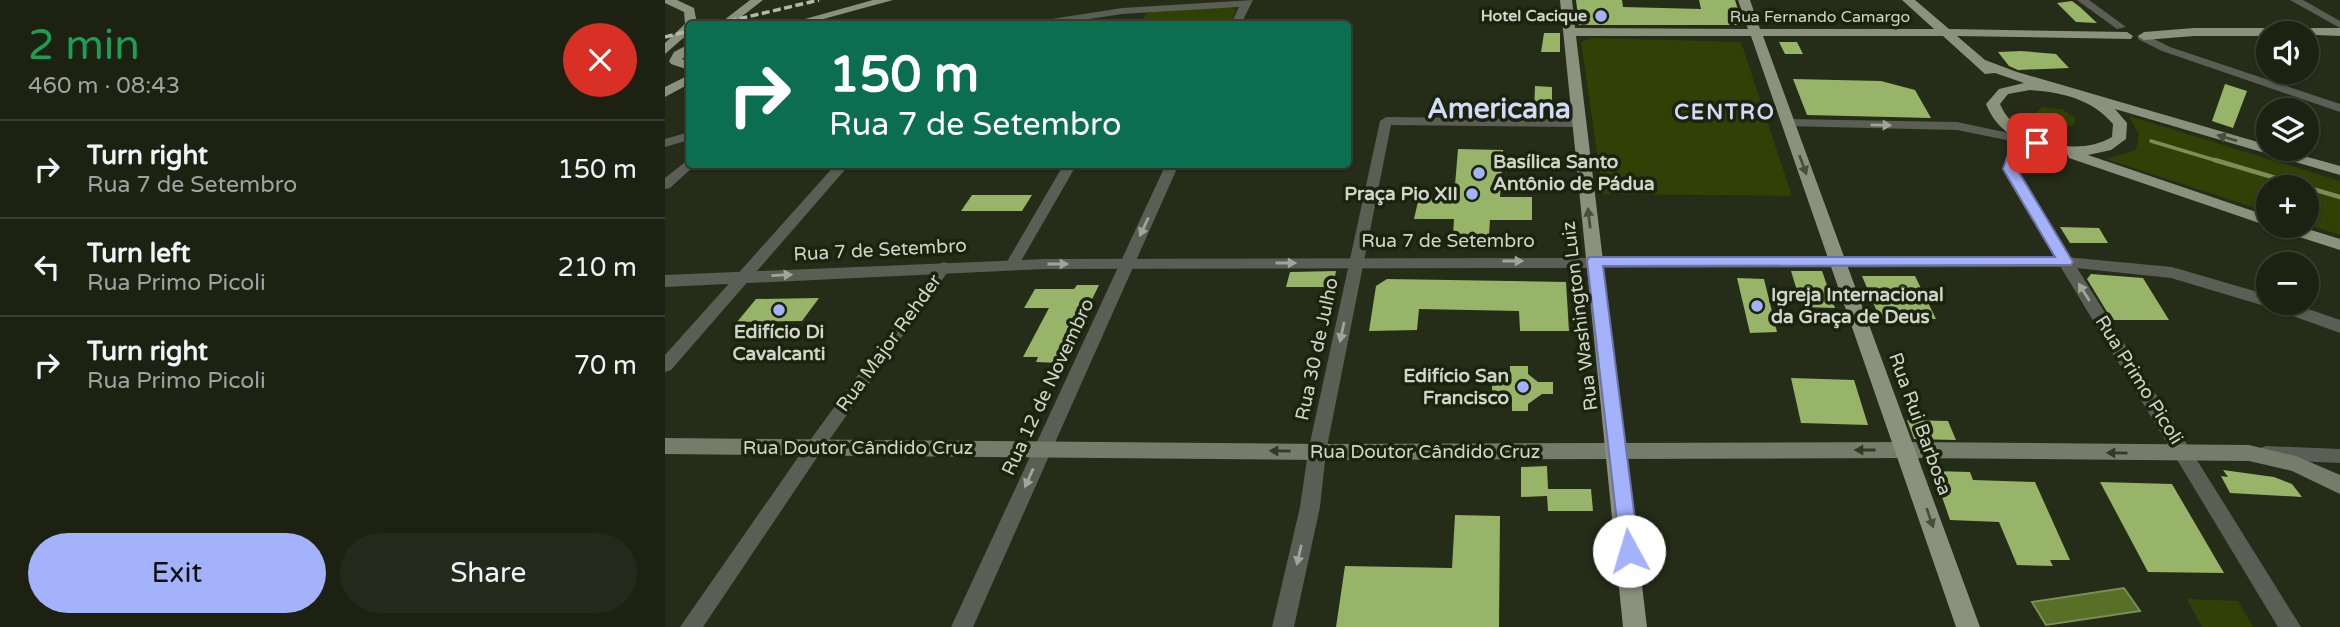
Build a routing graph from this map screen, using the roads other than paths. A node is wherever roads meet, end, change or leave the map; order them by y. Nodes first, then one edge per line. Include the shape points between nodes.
1 (680, 0) edge
2 (757, 0) edge
3 (771, 0) edge
4 (866, 0) edge
5 (887, 0) edge
6 (1566, 0) edge
7 (1744, 0) edge
8 (1908, 0) edge
9 (2082, 0) edge
10 (2295, 0) edge
11 (666, 2) edge
12 (1247, 2) edge
13 (1133, 5) edge
14 (690, 21) edge
15 (729, 21) edge
16 (743, 21) edge
17 (787, 21) edge
18 (805, 21) edge
19 (1054, 21) edge
20 (1238, 21) edge
21 (2340, 25) edge
22 (686, 30) edge
23 (1569, 32) junction
24 (2131, 32) junction
25 (2340, 32) edge
26 (1756, 33) junction
27 (1947, 33) junction
28 (686, 47) edge
29 (686, 49) edge
30 (665, 50) edge
31 (686, 55) edge
32 (1982, 63) junction
33 (668, 64) edge
34 (686, 66) edge
35 (686, 80) edge
36 (686, 83) edge
37 (2071, 92) junction
38 (665, 95) edge
39 (1995, 98) junction
40 (2340, 108) edge
41 (1577, 123) junction
42 (1788, 123) junction
43 (686, 137) edge
44 (665, 143) edge
45 (2041, 144) junction
46 (686, 166) edge
47 (840, 168) edge
48 (1069, 168) edge
49 (1171, 168) edge
50 (2340, 171) edge
51 (665, 185) edge
52 (2256, 217) edge
53 (2319, 238) edge
54 (2340, 245) edge
55 (1595, 261) junction
56 (1837, 261) junction
57 (2066, 262) junction
58 (1357, 263) junction
59 (1127, 264) junction
60 (1012, 265) junction
61 (944, 267) junction
62 (744, 277) junction
63 (665, 281) edge
64 (2256, 298) edge
65 (2307, 315) edge
66 (2340, 327) edge
67 (665, 366) edge
68 (665, 446) edge
69 (814, 448) junction
70 (1043, 449) junction
71 (1906, 450) junction
72 (1618, 451) junction
73 (1317, 452) junction
74 (2249, 453) junction
75 (2185, 454) junction
76 (2340, 456) edge
77 (2340, 485) edge
78 (691, 627) edge
79 (962, 627) edge
80 (1283, 627) edge
81 (1635, 627) edge
82 (1968, 627) edge
83 (2290, 627) edge

1 - 11 main road
2 - 15 main road
3 - 16 main road
4 - 17 main road
5 - 18 main road
6 - 23 main road, Rua Washington Luiz
7 - 26 main road, Rua Rui Barbosa
8 - 27 main road
9 - 24 street
10 - 21 street
11 - 14 main road via 690,10
12 - 13 street
12 - 20 street
13 - 19 street
22 - 30 main road
23 - 26 main road, Rua Fernando Camargo
23 - 41 main road, Rua Washington Luiz
24 - 25 main road, Rua Fernando Camargo
24 - 27 main road, Rua Fernando Camargo
24 - 40 street via 2165,49
26 - 27 main road, Rua Fernando Camargo
26 - 42 main road, Rua Rui Barbosa
27 - 32 main road
28 - 30 main road
29 - 33 main road
31 - 33 main road
32 - 37 main road
32 - 39 main road via 1994,80
33 - 34 main road
33 - 35 main road
36 - 38 main road
37 - 39 main road via 2018,87
37 - 45 main road via 2107,109 2120,123 2122,135 2100,149 2074,151
50 -> 37 main road
39 - 45 main road via 1993,111 1998,118 2015,133
55 -> 41 main road, Rua Washington Luiz
41 - 58 street, Rua 30 de Julho via 1386,121
42 -> 45 street via 1957,126
42 -> 56 main road, Rua Rui Barbosa
43 - 44 street
45 - 52 main road
45 - 57 street, Rua Primo Picoli via 2013,155 2010,169
46 - 51 street
47 - 62 street
48 - 60 street
49 -> 59 street, Rua 12 de Novembro
53 - 54 main road
55 - 56 street, Rua 7 de Setembro
58 -> 55 street, Rua 7 de Setembro
55 - 72 main road, Rua Washington Luiz
56 - 57 street, Rua 7 de Setembro
56 - 71 main road, Rua Rui Barbosa
57 - 64 street, Rua 7 de Setembro via 2172,273
75 -> 57 street, Rua Primo Picoli
59 -> 58 street, Rua 7 de Setembro
58 -> 73 street, Rua 30 de Julho
60 -> 59 street, Rua 7 de Setembro
59 - 70 street, Rua 12 de Novembro
60 - 61 street, Rua 7 de Setembro
62 -> 61 street, Rua 7 de Setembro
61 - 69 street, Rua Major Rehder
62 - 63 street, Rua 7 de Setembro
62 - 67 street
65 - 66 street
68 - 69 main road, Rua Doutor Cândido Cruz
69 - 70 main road, Rua Doutor Cândido Cruz
69 - 78 street, Rua Major Rehder
73 -> 70 main road, Rua Doutor Cândido Cruz
70 -> 79 street, Rua 12 de Novembro
71 -> 72 main road, Rua Doutor Cândido Cruz
75 -> 71 main road, Rua Doutor Cândido Cruz
71 -> 82 main road, Rua Rui Barbosa
72 - 73 main road, Rua Doutor Cândido Cruz
72 - 81 main road, Rua Washington Luiz
73 -> 80 street, Rua 30 de Julho via 1310,508
74 - 75 main road, Rua Doutor Cândido Cruz
74 - 76 street
74 - 77 main road, Rua Doutor Cândido Cruz via 2297,464
75 - 83 street, Rua Primo Picoli

